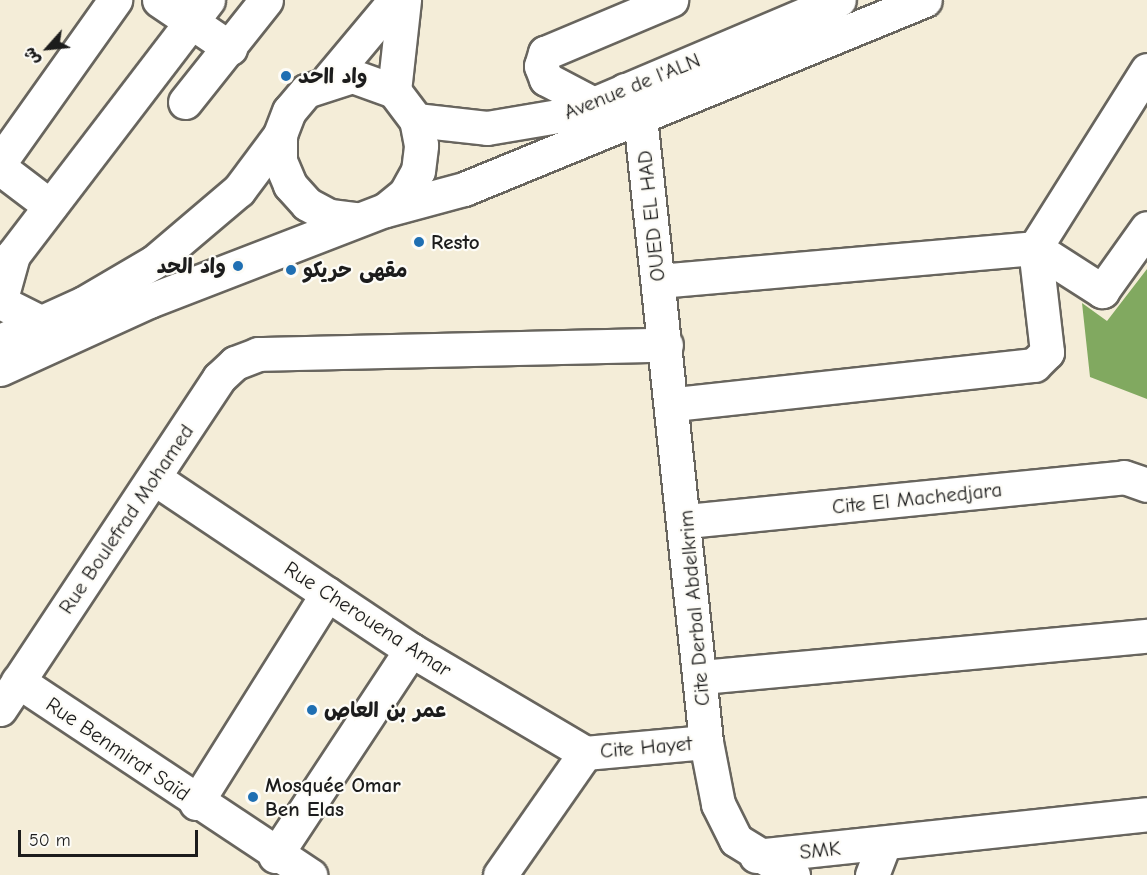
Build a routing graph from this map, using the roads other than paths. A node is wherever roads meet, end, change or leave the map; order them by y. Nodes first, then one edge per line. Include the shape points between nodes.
1 (115, 0) edge
2 (159, 0) edge
3 (266, 0) edge
4 (395, 0) edge
5 (404, 0) edge
6 (671, 0) edge
7 (839, 0) edge
8 (925, 0) edge
9 (199, 12) edge
10 (230, 48) junction
11 (1147, 70) edge
12 (329, 79) junction
13 (394, 91) junction
14 (185, 102) dead end
15 (633, 103) junction
16 (592, 104) junction
17 (416, 120) junction
18 (280, 135) junction
19 (0, 162) edge
20 (0, 168) edge
21 (50, 206) junction
22 (370, 215) junction
23 (1147, 228) edge
24 (1035, 248) junction
25 (658, 281) junction
26 (40, 323) junction
27 (70, 337) junction
28 (0, 341) edge
29 (666, 345) junction
30 (0, 369) edge
31 (674, 404) junction
32 (154, 478) junction
33 (1147, 486) edge
34 (687, 521) junction
35 (327, 594) junction
36 (1147, 636) edge
37 (411, 650) junction
38 (702, 677) junction
39 (18, 681) junction
40 (0, 709) edge
41 (706, 742) junction
42 (585, 753) junction
43 (196, 803) junction
44 (1147, 814) edge
45 (885, 843) junction
46 (275, 856) junction
47 (756, 856) junction
48 (310, 875) edge
49 (500, 875) edge
50 (794, 875) edge
51 (872, 875) edge

1 - 19 street
2 - 9 street
3 - 10 street
4 - 12 street
5 - 13 street
6 - 16 street via 545,53 541,66 546,79
7 - 15 street, Avenue de l'ALN
8 - 15 street
9 - 10 street
9 - 21 street
10 - 14 street
11 - 24 street
12 - 13 street via 352,76
12 - 18 street via 306,91 289,111
13 - 17 street
15 - 16 street, Avenue de l'ALN
15 - 22 street via 464,189
15 - 25 street, OUED EL HAD
16 - 17 street, Avenue de l'ALN via 529,125 487,128
17 - 22 street via 421,145 418,171 405,194
18 - 22 street via 280,161 290,185 307,204 330,216
18 - 26 street via 239,189 154,262
20 - 21 street
21 - 26 street via 12,255 0,302
22 - 27 street
23 - 24 street via 1102,291
24 - 25 street
24 - 31 street via 1047,352 1034,365
25 - 29 street, OUED EL HAD
26 - 27 street
26 - 28 street
27 - 30 street
29 - 31 street, Cite Derbal Abdelkrim
29 - 32 street, Rue Boulefrad Mohamed via 246,357 226,370
31 - 34 street, Cite Derbal Abdelkrim
32 - 35 street, Rue Cherouena Amar
32 - 39 street, Rue Boulefrad Mohamed
33 - 34 street, Cite El Machedjara via 1124,477
34 - 38 street, Cite Derbal Abdelkrim
35 - 37 street, Rue Cherouena Amar
35 - 43 street
36 - 38 street
37 - 42 street, Rue Cherouena Amar
37 - 46 street
38 - 41 street, Cite Derbal Abdelkrim
39 - 40 street, Rue Boulefrad Mohamed
39 - 43 street, Rue Benmirat Saïd
41 - 42 street, Cite Hayet
41 - 47 street, Cite Derbal Abdelkrim via 722,817 736,840
42 - 49 street
43 - 46 street, Rue Benmirat Saïd
44 - 45 street
45 - 47 street, SMK
45 - 51 street
46 - 48 street, Rue Benmirat Saïd
47 - 50 street, Cite Derbal Abdelkrim

